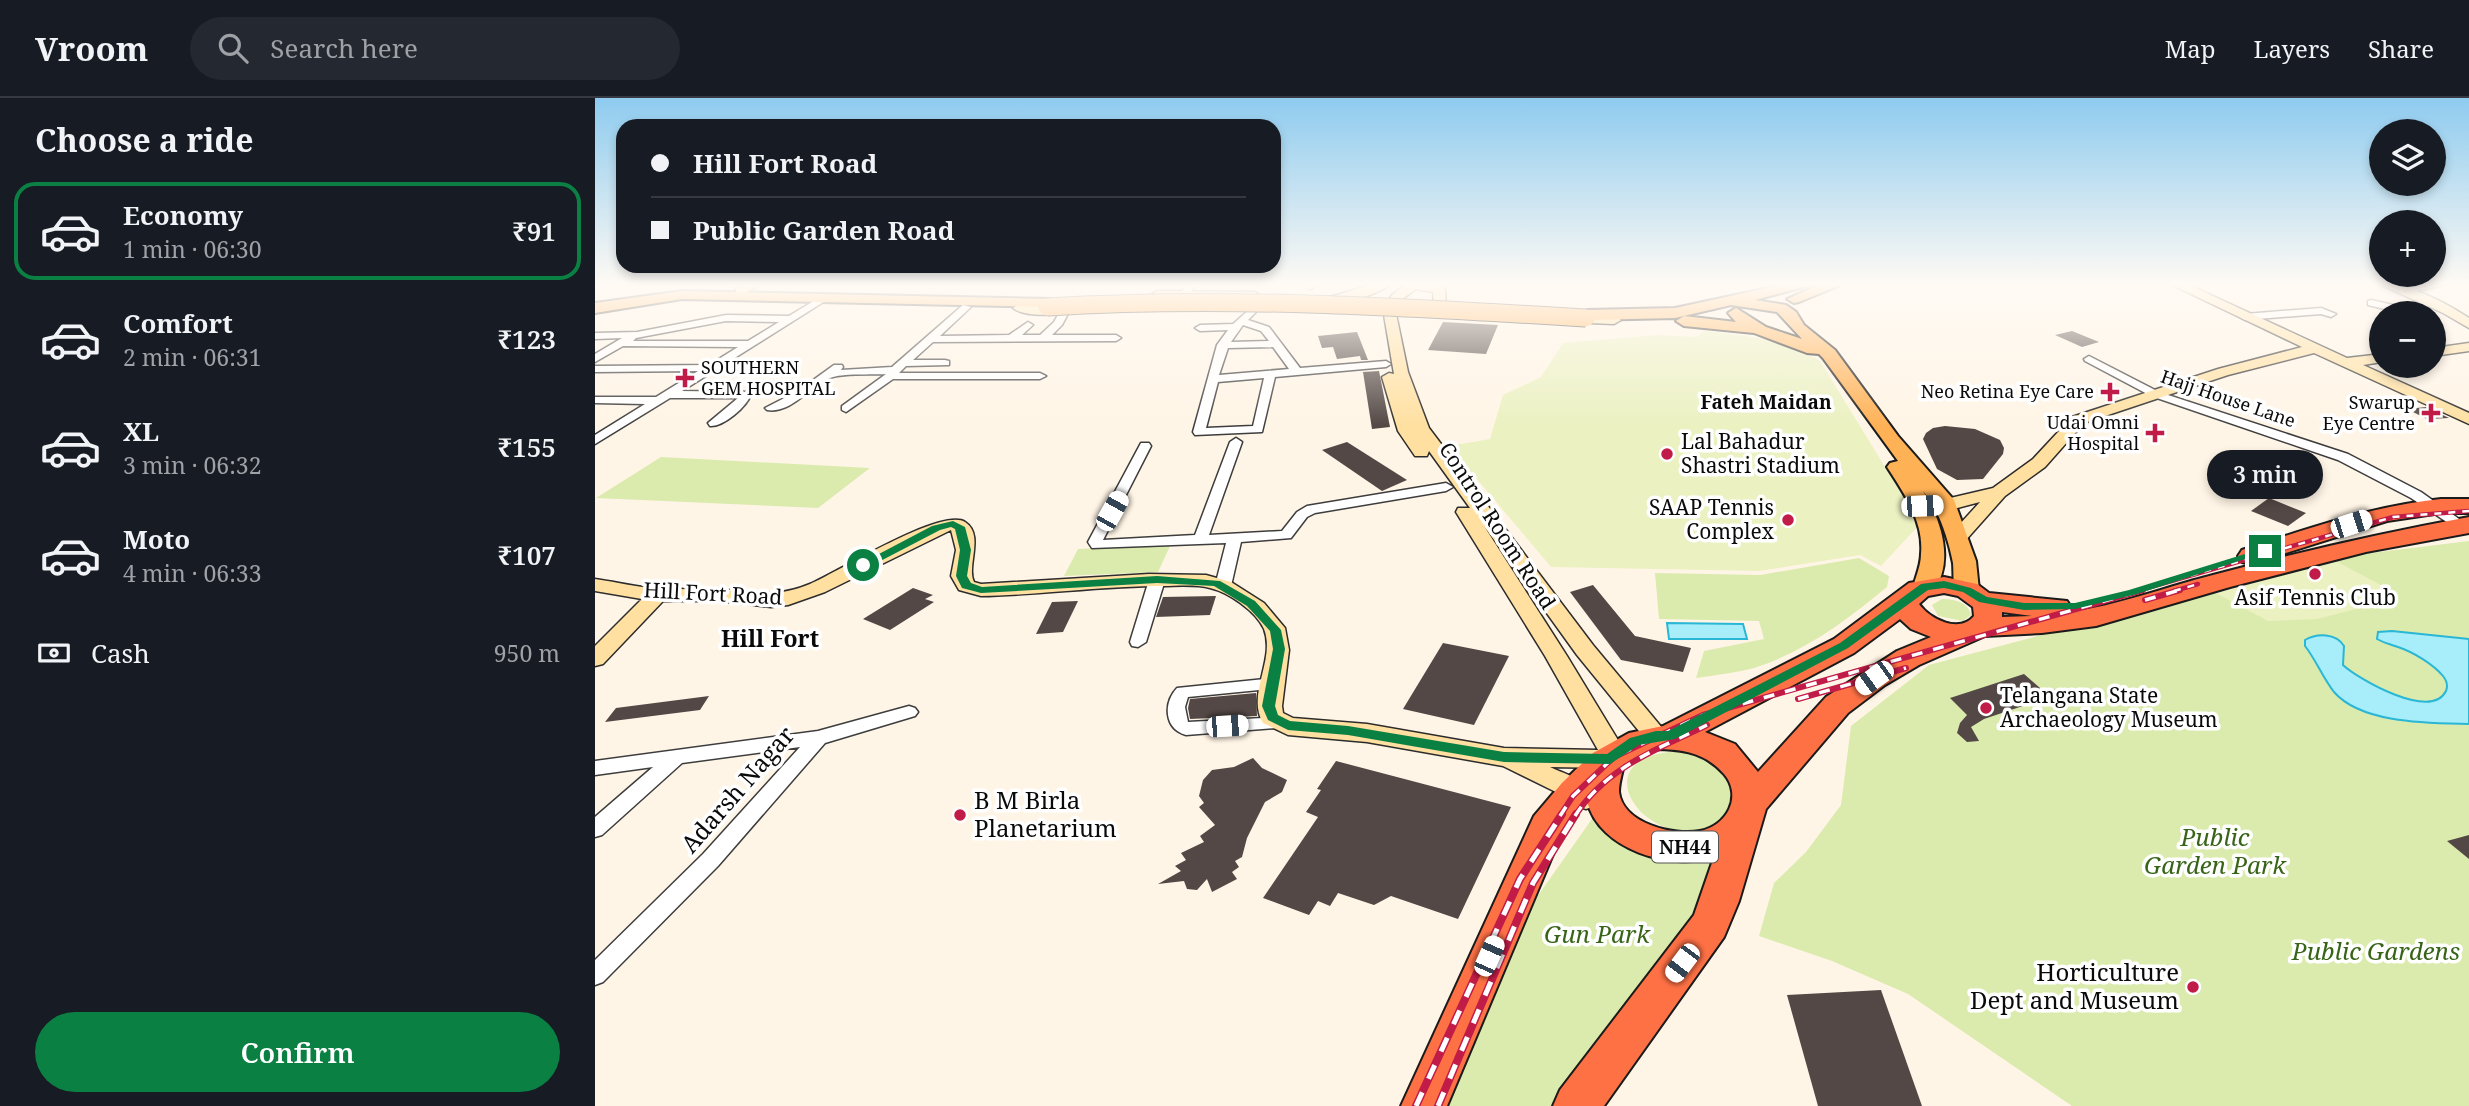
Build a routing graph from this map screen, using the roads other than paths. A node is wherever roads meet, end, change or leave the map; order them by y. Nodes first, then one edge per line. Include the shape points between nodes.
1 (658, 331) edge
2 (773, 331) edge
3 (939, 331) edge
4 (1021, 331) edge
5 (1050, 331) edge
6 (1233, 331) edge
7 (1266, 331) edge
8 (1385, 331) edge
9 (1392, 331) edge
10 (1765, 331) edge
11 (1802, 331) edge
12 (2274, 331) edge
13 (637, 335) junction
14 (595, 337) edge
15 (1116, 338) dead end
16 (930, 339) junction
17 (1011, 339) junction
18 (1042, 339) junction
19 (620, 344) junction
20 (753, 344) junction
21 (1275, 344) junction
22 (1222, 345) junction
23 (2469, 347) edge
24 (2312, 349) junction
25 (2446, 350) edge
26 (595, 359) edge
27 (2088, 359) dead end
28 (2369, 359) edge
29 (2345, 362) junction
30 (842, 363) dead end
31 (945, 363) dead end
32 (1386, 364) junction
33 (595, 369) edge
34 (710, 369) junction
35 (896, 370) junction
36 (1297, 372) junction
37 (830, 374) junction
38 (1270, 374) junction
39 (1040, 376) dead end
40 (1213, 379) junction
41 (2155, 394) junction
42 (665, 398) junction
43 (595, 400) edge
44 (772, 408) dead end
45 (846, 408) dead end
46 (2469, 419) edge
47 (714, 423) dead end
48 (595, 425) edge
49 (621, 425) junction
50 (1418, 436) junction
51 (595, 440) edge
52 (1236, 442) dead end
53 (1145, 446) dead end
54 (1446, 487) junction
55 (1999, 492) junction
56 (1946, 505) junction
57 (1922, 506) junction
58 (2434, 506) junction
59 (2467, 519) edge
60 (1958, 537) junction
61 (1234, 538) junction
62 (1200, 541) junction
63 (1157, 580) junction
64 (596, 586) edge
65 (1223, 586) junction
66 (657, 595) junction
67 (1915, 595) junction
68 (1973, 612) junction
69 (1879, 621) junction
70 (1138, 642) dead end
71 (1927, 649) junction
72 (595, 660) edge
73 (1273, 684) junction
74 (909, 712) dead end
75 (1283, 723) junction
76 (1663, 736) junction
77 (818, 738) junction
78 (1504, 757) junction
79 (676, 758) junction
80 (1611, 758) junction
81 (595, 768) edge
82 (1575, 790) junction
83 (1746, 813) junction
84 (1625, 828) junction
85 (595, 829) edge
86 (595, 975) edge
87 (1425, 1106) edge
88 (1576, 1106) edge

1 - 13 street
2 - 20 street
3 - 16 street
4 - 17 street
5 - 18 street
6 - 22 street
7 - 21 street
8 - 32 main road, Control Room Road
9 - 50 main road, Control Room Road
10 - 57 main road via 1817,352 1828,364
11 - 56 main road via 1829,354 1891,440
12 - 24 main road
13 - 14 street
13 - 19 street
15 - 18 street
16 - 17 street
16 - 35 street
17 - 18 street
19 - 20 street
19 - 26 street
20 - 34 street
21 - 22 street
21 - 36 street
22 - 40 street
23 - 25 main road
24 - 29 main road
24 - 41 main road
27 - 41 street, Hajj House Lane
28 - 29 main road
29 - 46 main road
30 - 37 street
31 - 35 street
32 - 36 street
32 - 50 main road, Control Room Road via 1399,414
33 - 34 street
34 - 42 street
35 - 37 street
35 - 39 street
35 - 45 street
36 - 38 street
37 - 44 street
38 - 40 street
38 - 40 street via 1258,429 1199,432
41 - 55 main road via 2078,420 2039,463
41 - 58 street, Hajj House Lane via 2343,457
42 - 43 street
42 - 47 street via 745,394
42 - 49 street
48 - 49 street
49 - 51 street
50 - 54 main road, Control Room Road
50 - 76 main road, Control Room Road via 1585,650
52 - 62 street
53 - 62 street via 1095,544
54 - 61 street via 1312,509 1298,516 1286,535
54 - 80 main road, Control Room Road via 1556,656
55 - 56 main road
55 - 60 main road
56 - 57 main road
56 - 60 main road
57 - 67 main road via 1933,556
58 - 59 highway, NH44
58 - 68 highway, NH44 via 2372,517 2171,581 2075,606
59 - 68 highway, NH44 via 2096,617 2042,624
60 - 68 main road
61 - 62 street
61 - 65 street
63 - 65 main road, Hill Fort Road
63 - 66 main road, Hill Fort Road via 981,590 966,586 961,576 966,550 960,527 953,524 795,597 771,601
63 - 70 street
64 - 66 main road, Hill Fort Road
65 - 73 main road, Hill Fort Road via 1251,603 1275,630 1279,649
66 - 72 main road
67 - 68 highway, NH44 via 1944,585
67 - 68 highway, NH44 via 1911,617 1942,632
67 - 69 highway
68 - 71 highway, NH44
69 - 71 highway via 1916,626
69 - 76 highway via 1844,646
71 - 83 highway, NH44 via 1837,705
73 - 75 main road, Hill Fort Road via 1269,706 1272,717
73 - 75 street via 1183,692 1175,704 1180,725 1186,729
74 - 77 street
75 - 78 main road
76 - 80 highway via 1635,742
76 - 83 highway via 1694,739 1735,763 1747,781
77 - 79 street, Adarsh Nagar
77 - 86 street, Adarsh Nagar via 770,799 700,874
78 - 80 main road
78 - 82 main road
79 - 81 street, Adarsh Nagar
79 - 85 street
80 - 82 highway
80 - 84 highway, NH44 via 1602,793
82 - 84 main road
82 - 87 highway via 1547,826
83 - 84 highway, NH44 via 1725,838 1701,846 1647,841
83 - 88 highway, NH44 via 1710,925

